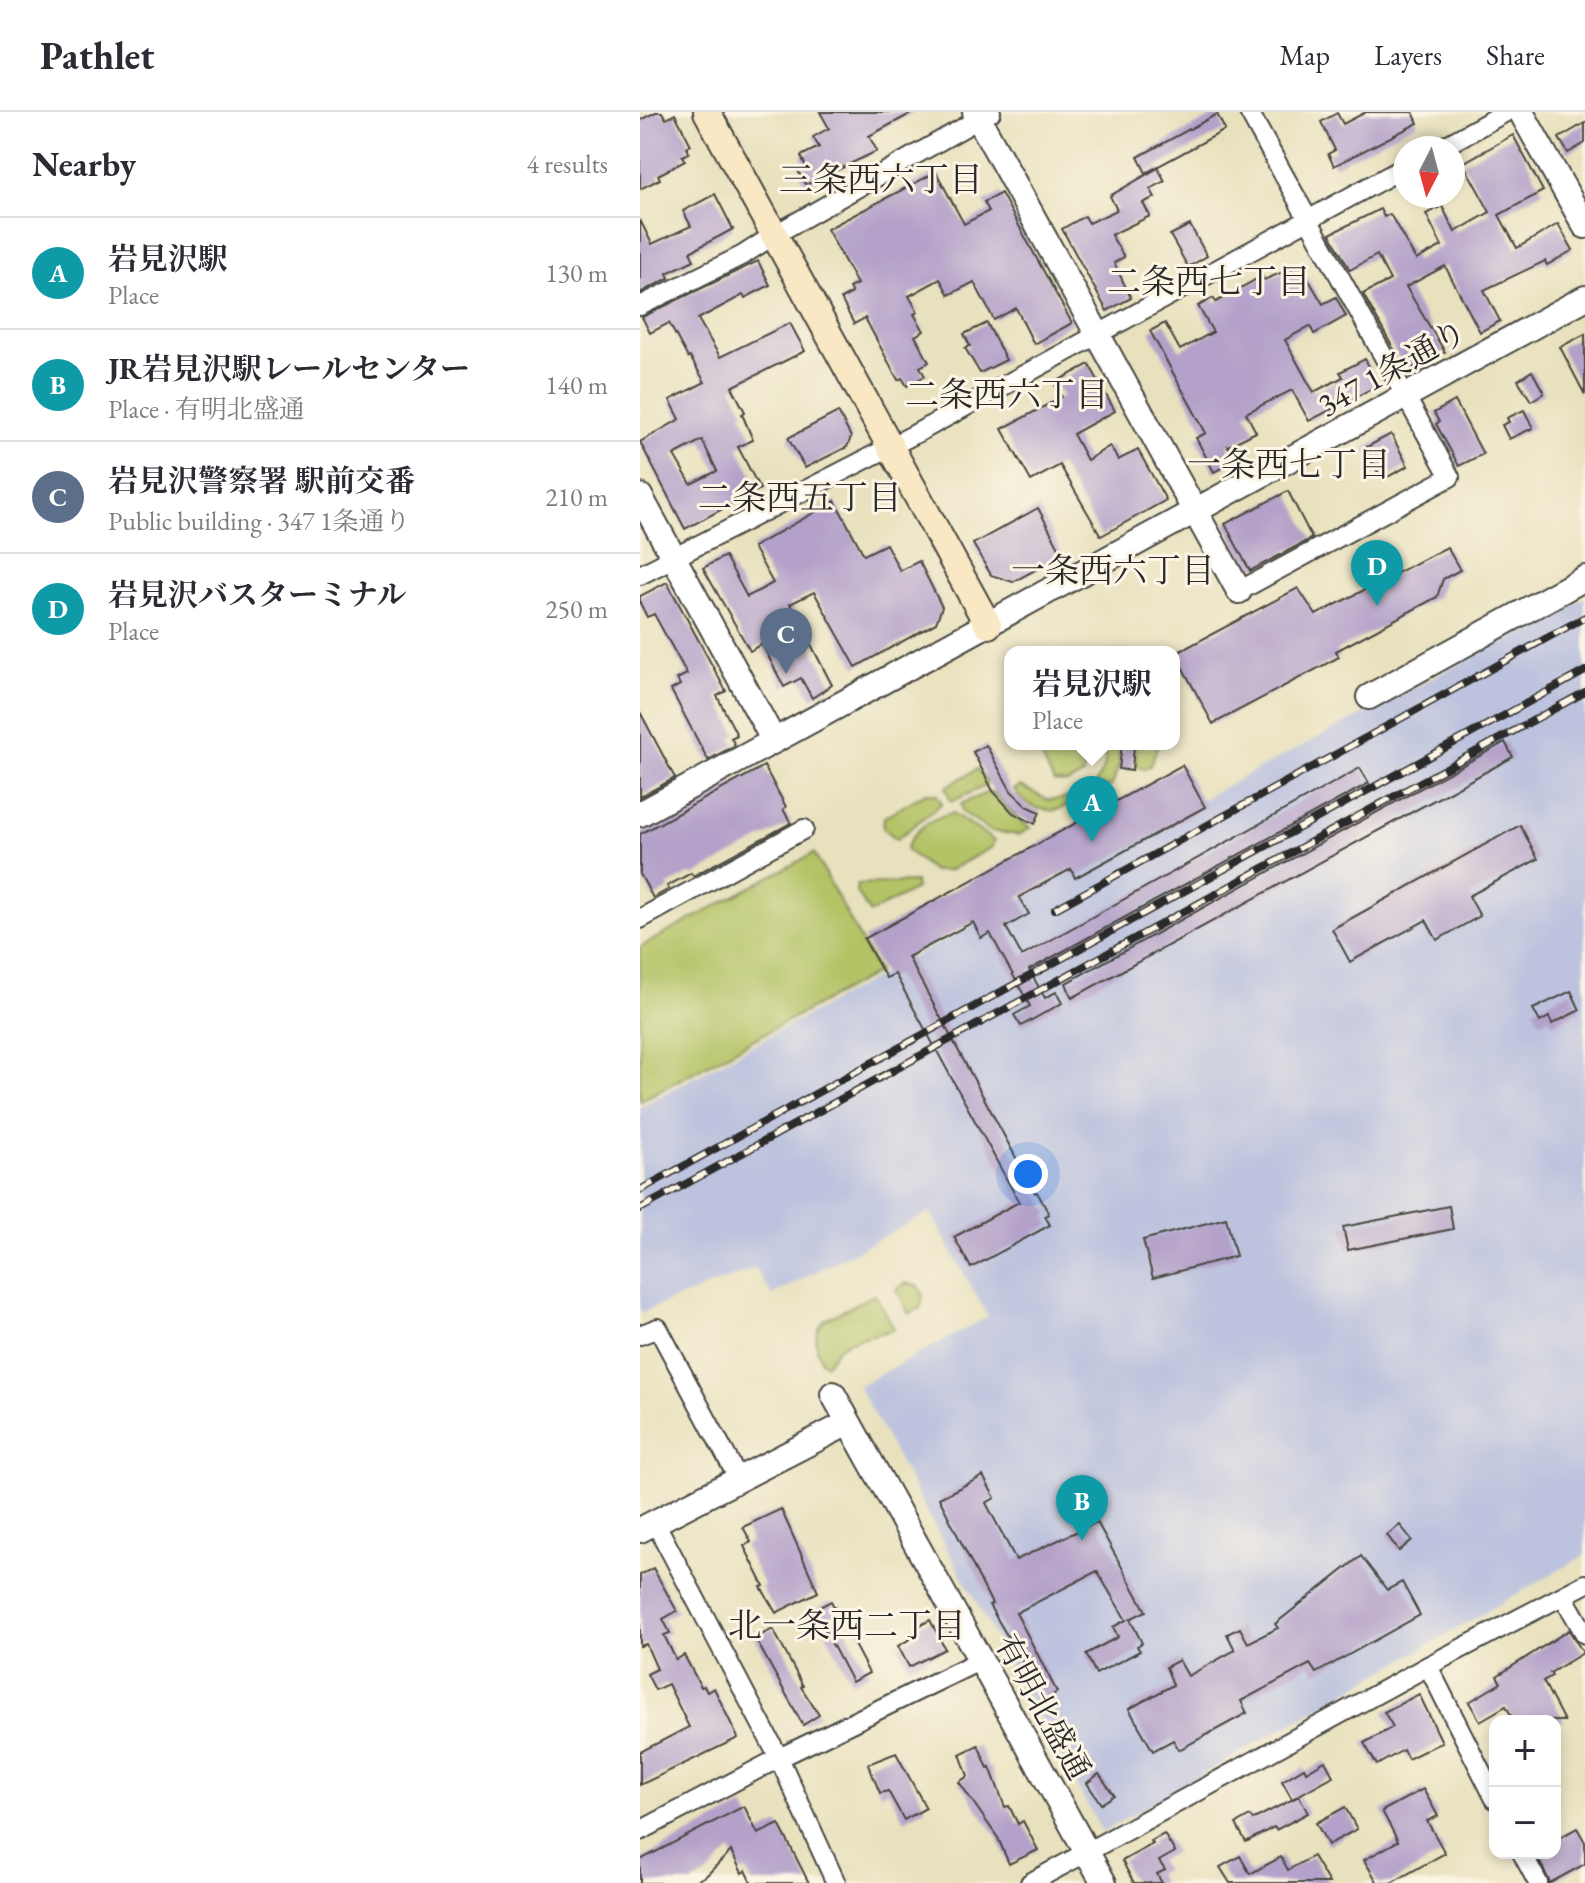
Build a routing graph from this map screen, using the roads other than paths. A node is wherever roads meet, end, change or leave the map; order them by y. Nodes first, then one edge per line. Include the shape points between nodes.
1 (707, 112) edge
2 (1249, 112) edge
3 (1506, 112) edge
4 (1521, 112) edge
5 (982, 114) edge
6 (1463, 136) edge
7 (1393, 174) edge
8 (1308, 221) junction
9 (1585, 226) edge
10 (774, 235) junction
11 (1585, 298) edge
12 (640, 306) edge
13 (1098, 334) junction
14 (1407, 397) junction
15 (891, 447) junction
16 (640, 496) edge
17 (1194, 511) junction
18 (675, 557) junction
19 (640, 575) edge
20 (1585, 578) edge
21 (1239, 591) joint
22 (988, 625) junction
23 (1369, 697) dead end
24 (774, 741) junction
25 (640, 814) edge
26 (804, 829) dead end
27 (640, 919) edge
28 (640, 1335) edge
29 (833, 1394) dead end
30 (848, 1423) junction
31 (738, 1478) junction
32 (648, 1526) edge
33 (1585, 1584) edge
34 (1563, 1596) junction
35 (1585, 1634) edge
36 (981, 1660) junction
37 (1428, 1666) junction
38 (779, 1758) junction
39 (1489, 1787) edge
40 (640, 1831) edge
41 (1087, 1854) junction
42 (1525, 1859) edge
43 (836, 1883) edge
44 (1030, 1883) edge
45 (1104, 1883) edge
46 (1538, 1883) edge

1 - 10 main road
2 - 8 street
3 - 6 street
4 - 9 street
5 - 10 street
5 - 13 street
7 - 8 street
8 - 13 street
8 - 14 street
10 - 12 street
10 - 15 main road
11 - 14 street, 347 1条通り
13 - 15 street
13 - 17 street
14 - 17 street, 347 1条通り
14 - 21 street via 1450,477
15 - 18 street
15 - 22 main road
16 - 18 street
17 - 21 street
17 - 22 street, 347 1条通り
18 - 19 street
18 - 24 street
20 - 23 street
22 - 24 street, 347 1条通り
24 - 25 street, 347 1条通り
26 - 27 street
28 - 31 street via 658,1328
29 - 30 street, 有明北盛通
30 - 31 street
30 - 36 street, 有明北盛通
31 - 32 street
32 - 38 street
33 - 34 street
34 - 35 street
34 - 37 street
36 - 38 street
36 - 41 street, 有明北盛通
37 - 39 street
37 - 41 street
38 - 40 street
38 - 43 street
41 - 44 street
41 - 45 street, 有明北盛通
42 - 46 street

